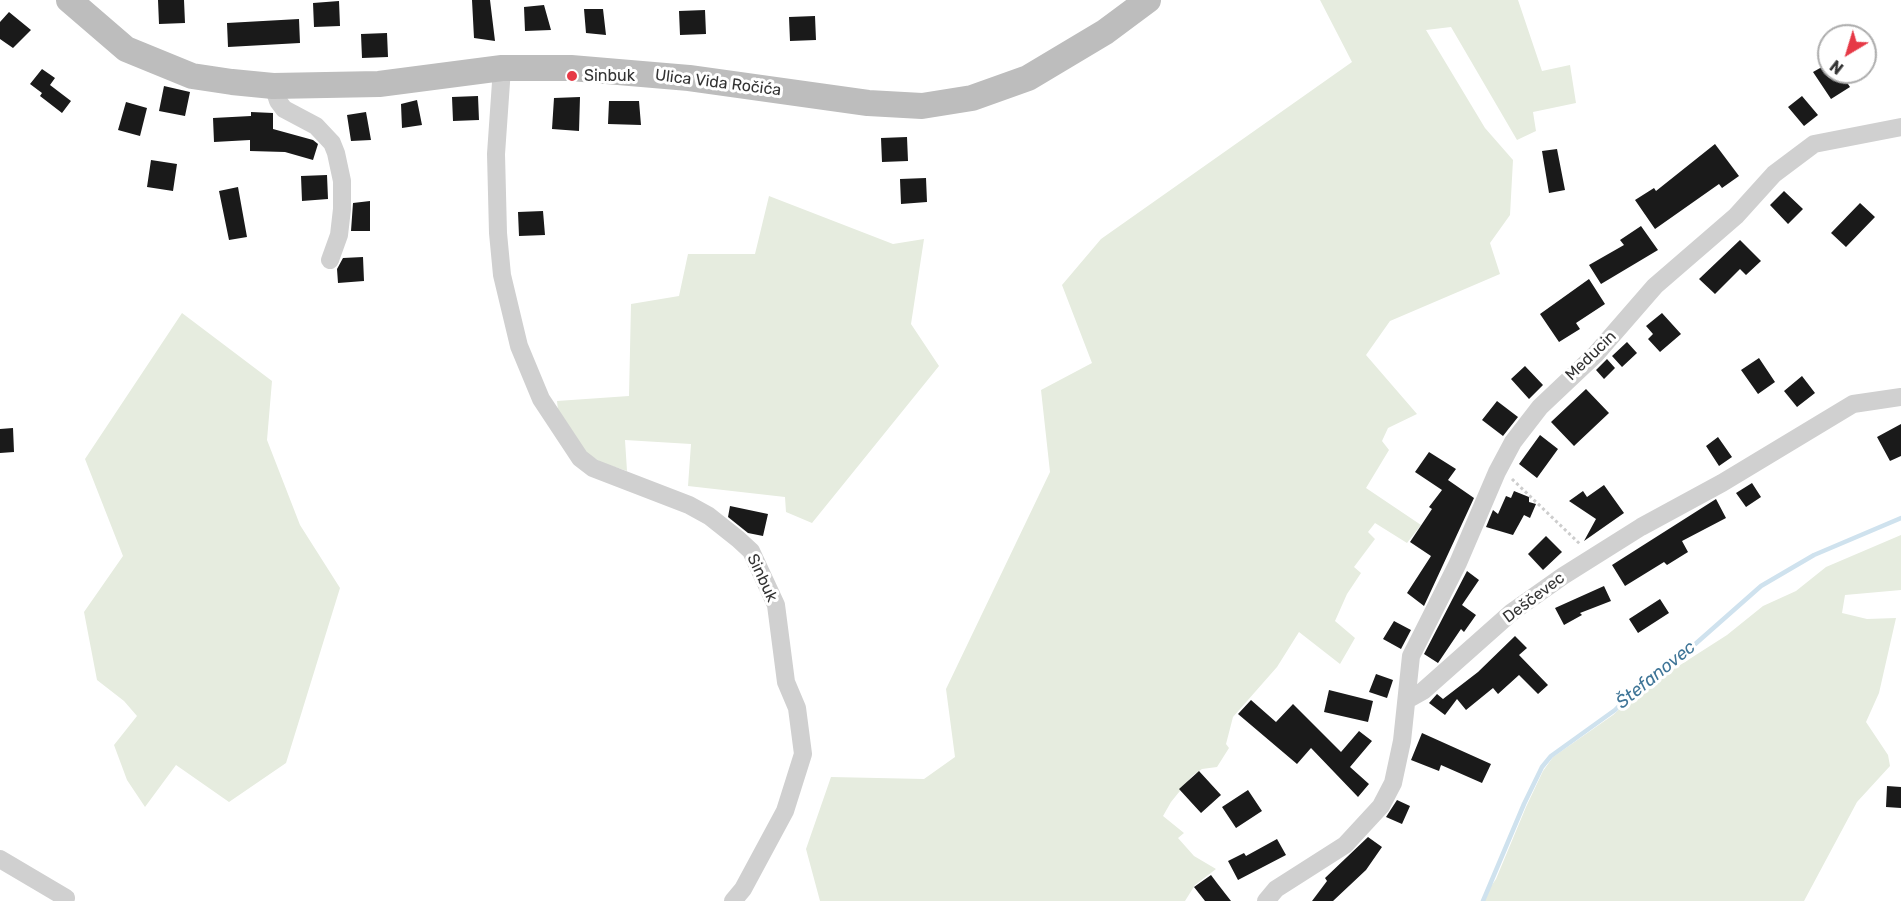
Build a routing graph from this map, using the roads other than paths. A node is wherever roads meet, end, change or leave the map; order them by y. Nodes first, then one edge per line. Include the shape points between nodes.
1 (69, 0) edge
2 (1148, 0) edge
3 (502, 68) junction
4 (273, 86) junction
5 (1901, 127) edge
6 (330, 260) dead end
7 (1901, 397) edge
8 (1407, 700) junction
9 (0, 859) edge
10 (68, 900) edge
11 (733, 901) edge
12 (1257, 901) edge
13 (1266, 901) edge

1 - 4 main road, Ulica Vida Ročića via 126,49 160,65 192,76
2 - 3 main road, Ulica Vida Ročića via 1105,32 1028,78 972,98 922,106 868,103 689,78 571,68
3 - 4 main road, Ulica Vida Ročića via 379,84
3 - 11 street, Sinbuk via 496,154 502,275 519,346 537,391 586,463 689,505 752,551 776,605 786,682 797,708 803,754 785,811
4 - 6 street via 284,109 316,126 336,153 342,209 339,235
5 - 8 street, Meducin via 1814,144 1773,174 1736,216 1655,286 1595,355 1540,407 1500,467 1411,656
7 - 8 street, Deščevec via 1853,404 1593,557 1512,612 1423,691
8 - 13 street via 1394,783 1381,806 1345,845 1290,879
9 - 10 street
12 - 13 street

